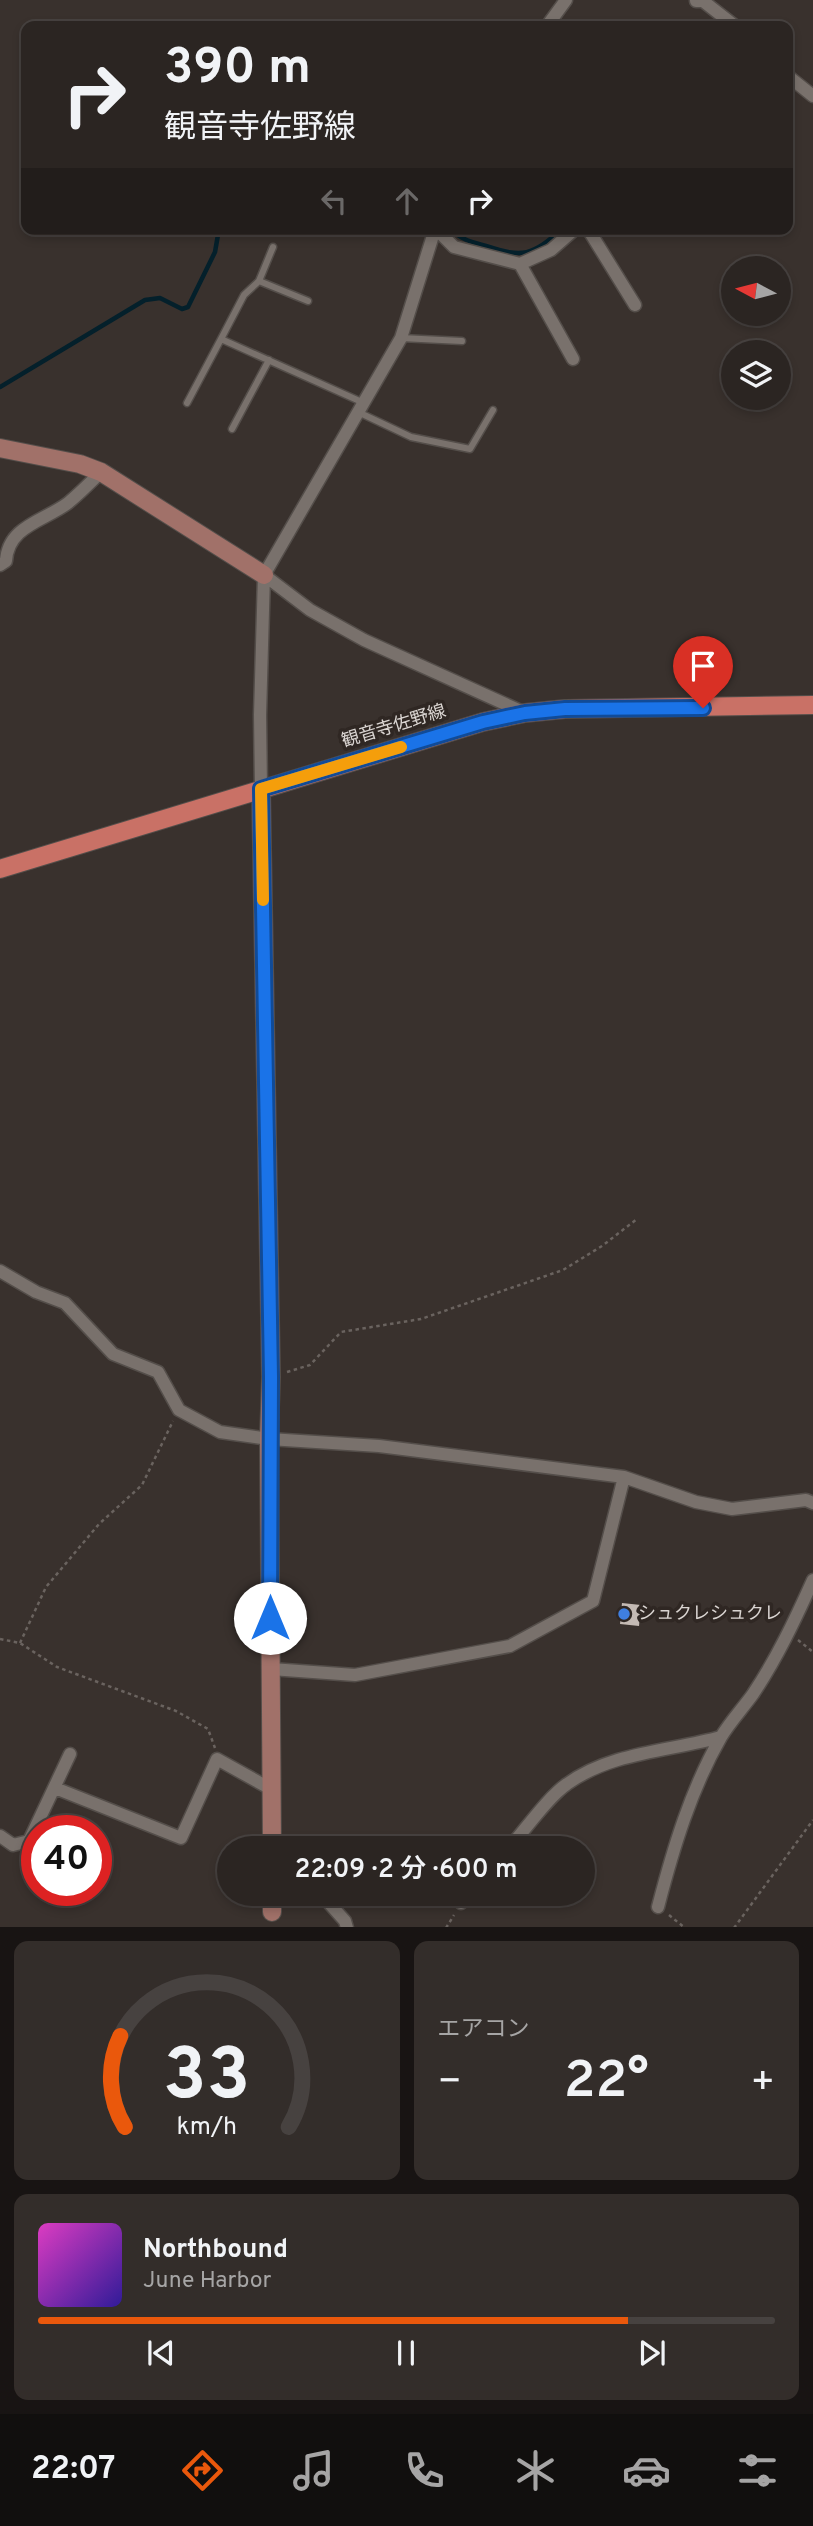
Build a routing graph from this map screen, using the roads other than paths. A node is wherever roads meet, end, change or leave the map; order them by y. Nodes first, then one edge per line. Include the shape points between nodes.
1 (566, 0) edge
2 (695, 0) edge
3 (551, 21) edge
4 (720, 21) edge
5 (729, 21) edge
6 (793, 80) edge
7 (813, 96) edge
8 (434, 235) edge
9 (442, 235) edge
10 (568, 235) edge
11 (592, 235) edge
12 (272, 247) dead end
13 (520, 264) junction
14 (259, 281) junction
15 (308, 301) dead end
16 (635, 305) dead end
17 (401, 338) junction
18 (221, 339) junction
19 (462, 341) dead end
20 (573, 359) dead end
21 (269, 360) junction
22 (187, 403) dead end
23 (361, 407) junction
24 (493, 410) dead end
25 (232, 429) dead end
26 (0, 448) edge
27 (101, 471) junction
28 (0, 565) edge
29 (264, 575) junction
30 (813, 705) edge
31 (525, 713) junction
32 (261, 789) junction
33 (0, 869) edge
34 (0, 1271) edge
35 (269, 1440) junction
36 (624, 1477) junction
37 (813, 1503) edge
38 (813, 1580) edge
39 (271, 1669) junction
40 (721, 1737) junction
41 (70, 1754) dead end
42 (55, 1788) junction
43 (271, 1788) junction
44 (44, 1815) edge
45 (0, 1836) edge
46 (272, 1836) edge
47 (520, 1836) edge
48 (21, 1844) edge
49 (332, 1906) edge
50 (658, 1907) road end
51 (347, 1927) edge

1 - 3 street
2 - 4 street
2 - 5 street
6 - 7 street
8 - 17 street
9 - 13 street via 454,247
10 - 13 street via 551,250
11 - 16 street
12 - 14 lane
13 - 20 street
14 - 15 lane
14 - 18 lane via 244,295
17 - 19 lane
17 - 23 street
18 - 21 lane
18 - 22 lane
21 - 23 lane
21 - 25 lane
23 - 24 lane via 411,437 470,449
23 - 29 street
26 - 27 street
27 - 28 street via 67,504 18,532
27 - 29 street
29 - 31 street via 310,610 364,640
29 - 32 street
30 - 31 main road, 観音寺佐野線
31 - 32 main road, 観音寺佐野線
32 - 33 main road, 観音寺佐野線
32 - 35 street
34 - 35 street via 65,1303 113,1354 158,1373 179,1410 220,1432
35 - 36 street via 379,1446
35 - 39 street
36 - 37 street via 696,1502 732,1509 806,1500
36 - 39 street via 593,1601 510,1646 355,1675
38 - 40 street via 789,1633
39 - 43 street
40 - 47 street via 608,1761 565,1784
40 - 50 street via 673,1851
41 - 42 street
42 - 43 street via 181,1838 217,1759
42 - 44 street
43 - 46 street
45 - 48 street via 13,1845
49 - 51 street

